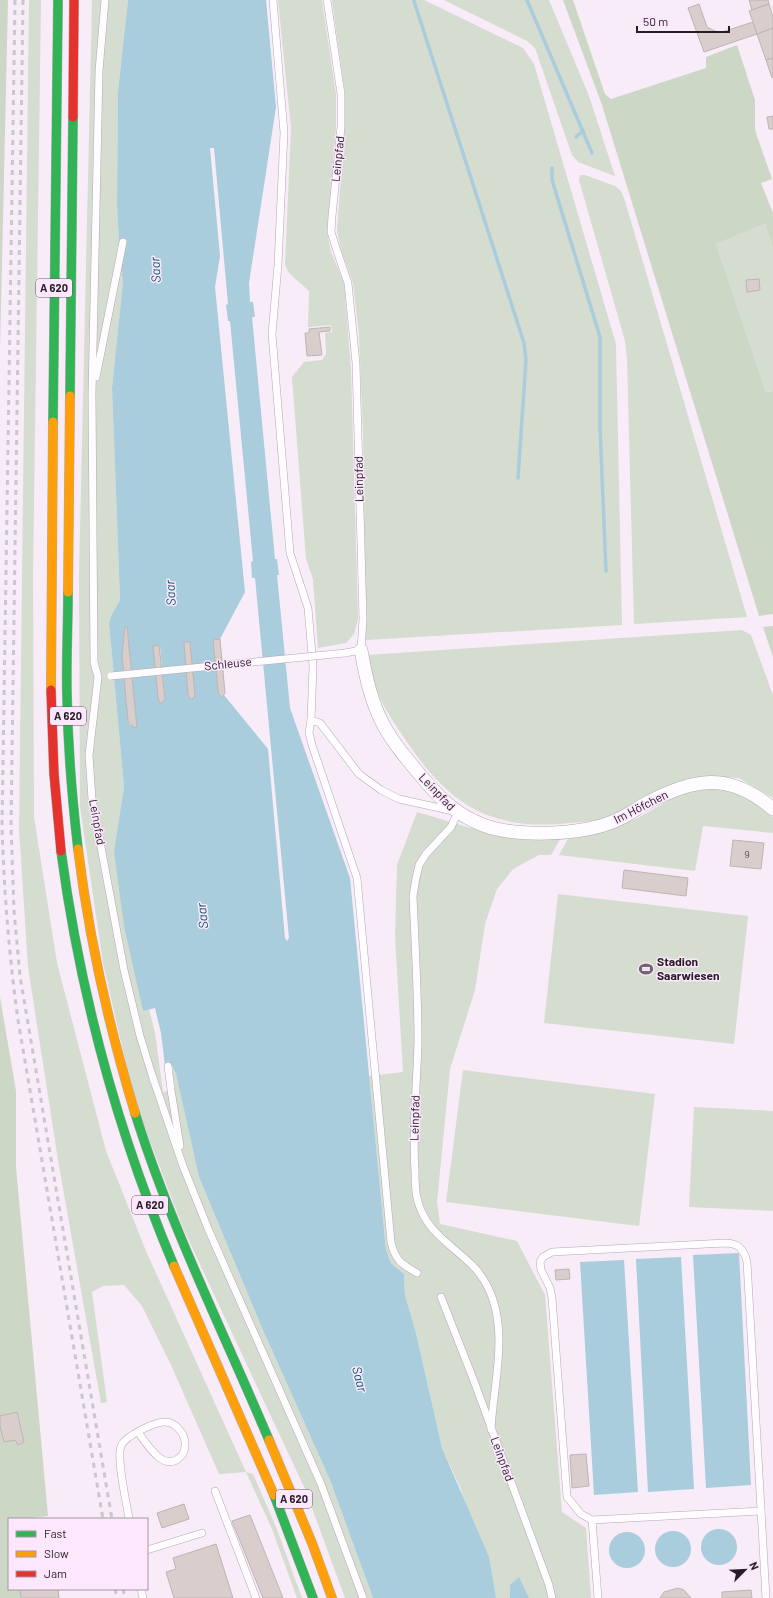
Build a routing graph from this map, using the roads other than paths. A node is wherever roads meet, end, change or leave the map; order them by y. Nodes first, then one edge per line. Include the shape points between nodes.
1 (58, 0) edge
2 (74, 0) edge
3 (105, 0) edge
4 (273, 0) edge
5 (327, 0) edge
6 (123, 242) dead end
7 (92, 394) junction
8 (361, 650) junction
9 (98, 678) junction
10 (311, 720) junction
11 (773, 808) edge
12 (458, 812) junction
13 (168, 1066) dead end
14 (183, 1166) junction
15 (417, 1273) dead end
16 (441, 1297) dead end
17 (491, 1429) junction
18 (138, 1432) junction
19 (215, 1491) dead end
20 (761, 1511) junction
21 (129, 1518) edge
22 (592, 1520) junction
23 (202, 1533) dead end
24 (148, 1550) edge
25 (256, 1598) edge
26 (313, 1598) edge
27 (332, 1598) edge
28 (363, 1598) edge
29 (552, 1598) edge
30 (598, 1598) edge
31 (766, 1598) edge

1 - 26 highway, A 620 via 50,577 51,696 55,792 76,948 112,1095 137,1171 205,1339 276,1500
2 - 27 highway, A 620 via 67,694 72,789 93,949 128,1091 150,1160 183,1245 292,1494
3 - 7 lane, Leinpfad via 99,71
4 - 10 lane via 284,133 272,334 290,553 308,608 313,666
5 - 8 lane, Leinpfad via 341,94 341,127 331,232 348,283 356,363
6 - 7 lane
7 - 9 lane, Leinpfad via 94,662
8 - 9 lane, Schleuse, bridge
8 - 12 street, Leinpfad via 364,673 382,722 401,752 424,780 438,796
9 - 14 lane, Leinpfad via 89,755 92,799 124,970 140,1036
10 - 12 lane via 320,723 359,774 381,790 399,799
10 - 15 lane via 309,733 312,745 358,878 391,1242 394,1254 403,1266
11 - 12 street, Im Höfchen via 744,788 719,782 695,783 673,791 618,820 590,829 559,832 500,830 475,822
12 - 17 lane, Leinpfad via 450,827 419,865 413,896 418,1040 414,1153 416,1196 426,1223 474,1268 489,1290 496,1311 500,1331
13 - 14 lane
14 - 28 lane, Leinpfad via 209,1231 321,1484
16 - 17 lane
17 - 29 lane, Leinpfad
18 - 18 lane via 155,1424 174,1424 181,1432 185,1444 184,1454 169,1462 160,1459
18 - 21 lane via 128,1436 120,1446
19 - 25 lane
20 - 22 lane
20 - 22 lane via 747,1262 744,1252 734,1243 725,1242 552,1252 543,1256 540,1262 552,1298 567,1497 581,1514
20 - 31 lane
22 - 30 lane
23 - 24 lane

